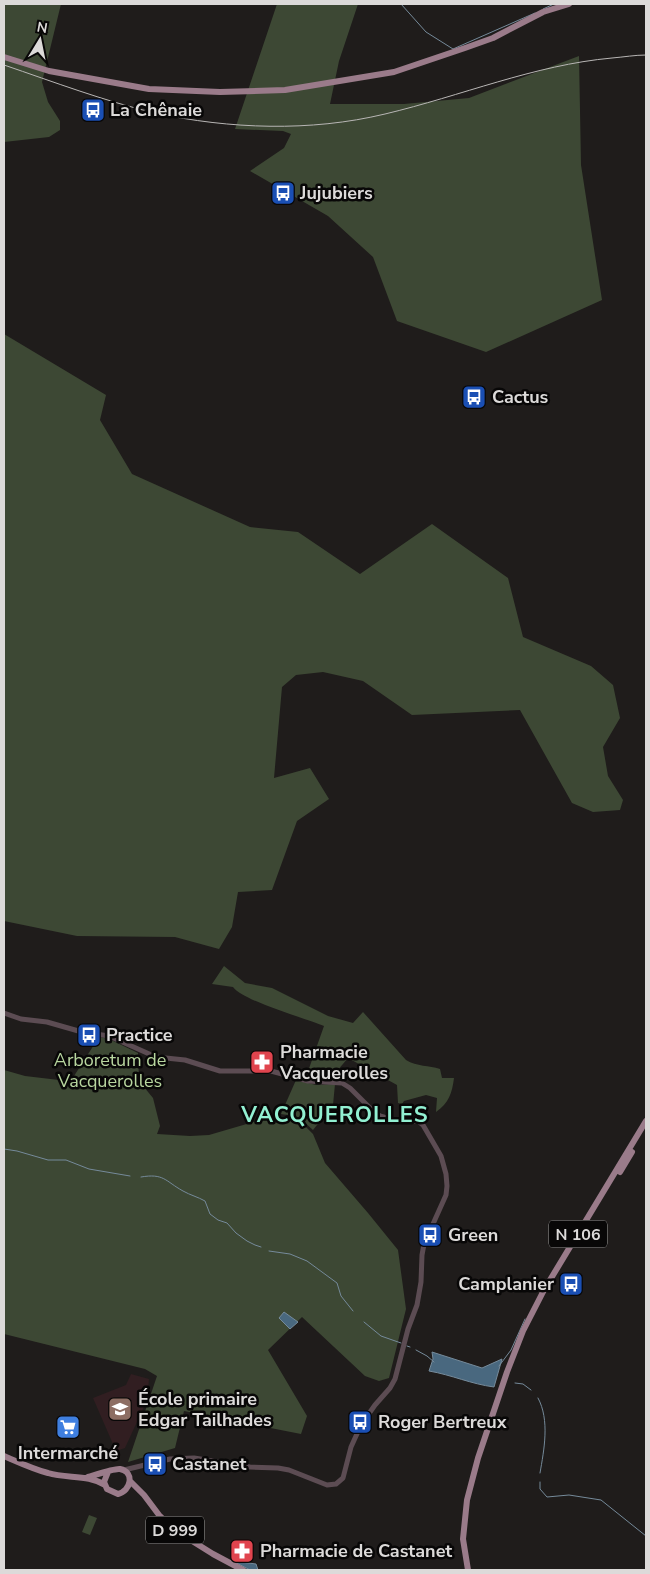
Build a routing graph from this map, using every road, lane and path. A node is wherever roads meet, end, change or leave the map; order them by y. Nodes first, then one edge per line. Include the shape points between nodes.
1 (569, 4) edge
2 (4, 57) edge
3 (4, 1013) edge
4 (646, 1121) edge
5 (646, 1129) edge
6 (516, 1350) junction
7 (4, 1456) edge
8 (137, 1468) junction
9 (124, 1470) junction
10 (108, 1472) junction
11 (85, 1478) junction
12 (130, 1479) junction
13 (105, 1485) junction
14 (125, 1491) junction
15 (140, 1492) junction
16 (244, 1570) edge
17 (469, 1570) edge

1 - 2 main road via 543,12 493,38 394,72 285,90 149,89 54,73
3 - 8 street via 109,1036 156,1057 185,1060 220,1072 271,1071 308,1081 342,1083 382,1117 420,1122 439,1150 443,1162 446,1195 424,1244 418,1305 408,1329 397,1375 361,1424 340,1481 327,1485 289,1470 194,1458 170,1459
4 - 6 main road, N 106 via 544,1290
5 - 6 main road, N 106 via 552,1282
6 - 17 main road, N 106 via 498,1396 467,1500 463,1529
7 - 11 main road via 47,1473
8 - 9 street
8 - 12 street
9 - 10 main road via 118,1468
9 - 12 main road
10 - 11 main road
10 - 13 main road
11 - 13 main road via 96,1479
12 - 14 main road
12 - 15 main road, D 999
13 - 14 main road via 114,1493
14 - 15 main road, D 999
15 - 16 main road, D 999 via 173,1529

